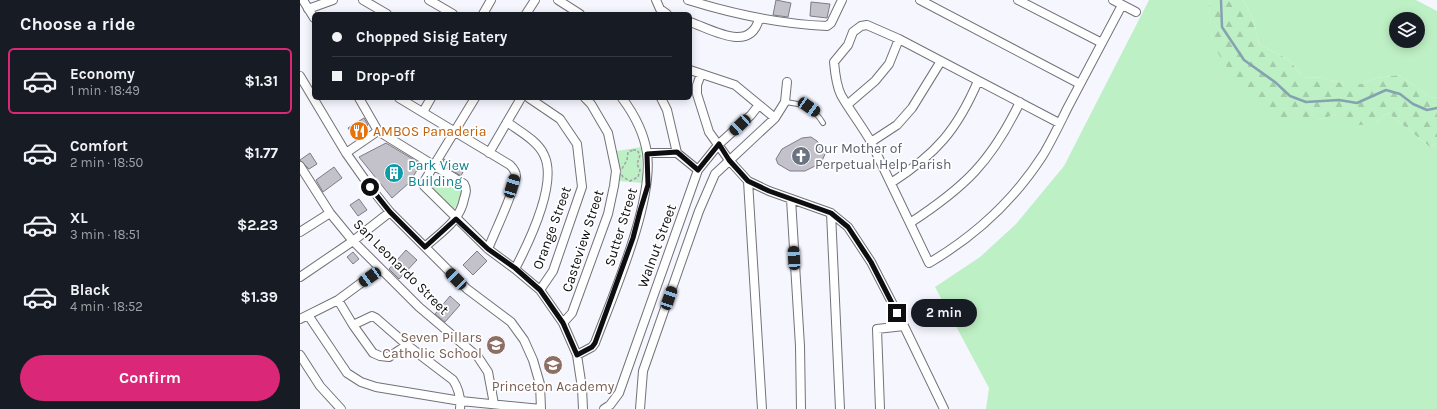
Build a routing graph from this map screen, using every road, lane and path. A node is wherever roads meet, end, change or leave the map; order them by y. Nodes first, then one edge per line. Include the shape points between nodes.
1 (303, 0) edge
2 (333, 0) edge
3 (363, 0) edge
4 (429, 0) edge
5 (491, 0) edge
6 (535, 0) edge
7 (558, 0) edge
8 (656, 0) edge
9 (688, 0) edge
10 (842, 0) edge
11 (920, 0) edge
12 (1018, 0) edge
13 (1113, 0) edge
14 (1122, 5) junction
15 (308, 9) junction
16 (384, 12) edge
17 (450, 12) edge
18 (484, 12) edge
19 (527, 12) edge
20 (575, 12) edge
21 (664, 12) edge
22 (1136, 12) dead end
23 (312, 15) edge
24 (759, 19) junction
25 (692, 23) edge
26 (899, 39) junction
27 (1102, 43) junction
28 (941, 61) junction
29 (692, 71) edge
30 (701, 74) junction
31 (301, 81) edge
32 (978, 81) junction
33 (787, 82) dead end
34 (1080, 84) junction
35 (312, 99) edge
36 (313, 100) edge
37 (360, 100) edge
38 (402, 100) edge
39 (430, 100) edge
40 (475, 100) edge
41 (520, 100) edge
42 (532, 100) edge
43 (587, 100) edge
44 (623, 100) edge
45 (662, 100) edge
46 (785, 102) junction
47 (1020, 102) junction
48 (848, 105) junction
49 (758, 106) junction
50 (423, 112) junction
51 (775, 118) junction
52 (507, 122) junction
53 (823, 123) dead end
54 (1059, 123) junction
55 (378, 131) junction
56 (454, 133) junction
57 (871, 142) junction
58 (719, 144) junction
59 (633, 150) joint
60 (677, 152) junction
61 (346, 153) junction
62 (489, 153) junction
63 (647, 154) junction
64 (729, 160) junction
65 (434, 165) junction
66 (300, 166) edge
67 (698, 170) junction
68 (748, 181) junction
69 (891, 183) junction
70 (791, 199) junction
71 (390, 212) junction
72 (330, 213) junction
73 (831, 213) junction
74 (456, 219) junction
75 (910, 223) junction
76 (300, 232) edge
77 (353, 241) junction
78 (425, 247) junction
79 (488, 249) junction
80 (515, 268) junction
81 (380, 269) junction
82 (300, 277) edge
83 (540, 290) junction
84 (338, 300) junction
85 (308, 315) junction
86 (300, 319) edge
87 (563, 323) junction
88 (353, 325) junction
89 (904, 326) junction
90 (407, 345) junction
91 (300, 355) edge
92 (577, 355) junction
93 (494, 404) junction
94 (460, 405) edge
95 (341, 409) edge
96 (541, 409) edge
97 (583, 409) edge
98 (604, 409) edge
99 (640, 409) edge
100 (762, 409) edge
101 (801, 409) edge
102 (840, 409) edge
103 (880, 409) edge
104 (944, 409) edge

1 - 15 street
2 - 15 street
3 - 16 street
4 - 17 street
5 - 18 street
6 - 19 street
7 - 20 street
8 - 21 street
9 - 24 street
10 - 24 street via 827,26 797,25
11 - 34 street
12 - 27 street
13 - 14 street
14 - 22 street
14 - 27 street
15 - 23 street
24 - 25 street via 752,34 734,38
26 - 28 street
26 - 48 street via 889,64 875,81
26 - 48 street via 867,25 853,32 848,45 834,62 837,84
27 - 34 street
28 - 32 street
28 - 57 street via 912,108 897,125
29 - 30 street
30 - 49 street via 735,85
30 - 58 street via 697,94 709,132
31 - 35 street
32 - 47 street
32 - 69 street via 966,109 950,133 913,169
33 - 46 street
34 - 54 street
36 - 61 street
37 - 55 street
38 - 50 street
39 - 50 street
40 - 56 street
41 - 52 street
42 - 83 street, Orange Street via 560,120 576,144 582,187 554,271
43 - 87 street, Casteview Street via 608,133 616,171 608,214 572,313
44 - 63 street, Sutter Street via 635,116
45 - 60 street via 667,110
46 - 51 street
46 - 53 lane via 809,107
47 - 54 street
47 - 75 street via 1005,132 987,158 967,180 942,202
48 - 57 street
49 - 51 street
49 - 58 street, Walnut Street
50 - 56 street
51 - 64 street
52 - 62 street
52 - 80 street via 540,147 547,161 548,184 525,249
54 - 75 street via 1043,155 1020,186 996,214 955,248 929,262
55 - 61 street
55 - 65 street
56 - 62 street
56 - 65 street
57 - 69 street
58 - 64 street
58 - 67 street, Walnut Street
59 - 59 path via 628,152 627,160 620,172 630,181 638,177 640,170 637,164 640,155 637,150
60 - 63 street
60 - 67 street
61 - 71 street
62 - 79 street via 510,165 516,175
63 - 92 street, Sutter Street via 648,185 633,238 595,343
64 - 68 street
64 - 99 street via 715,174 699,211 643,371
65 - 74 street via 425,180 426,189
65 - 74 street via 466,187 462,208
66 - 72 street, San Leonardo Street
67 - 98 street, Walnut Street via 619,393
68 - 70 street
68 - 100 street
69 - 75 street
70 - 73 street
70 - 101 street
71 - 77 street
71 - 78 street
72 - 76 street
72 - 77 street, San Leonardo Street
73 - 89 street via 848,227 860,244
73 - 102 street
74 - 78 street
74 - 79 street
77 - 81 street, San Leonardo Street
77 - 82 street
78 - 96 street via 467,289 510,322 524,340 540,384
79 - 80 street
80 - 83 street
81 - 84 street
81 - 93 street, San Leonardo Street via 478,357 488,372
83 - 87 street
84 - 85 street
84 - 88 street
85 - 86 street
85 - 94 street via 347,373 361,382
87 - 92 street
88 - 90 street via 372,316
88 - 90 street via 373,353 380,356 389,356
89 - 103 street via 877,329
89 - 104 street
90 - 94 street via 453,380 458,388
91 - 95 street via 320,386
92 - 97 street
93 - 94 street
93 - 96 street

